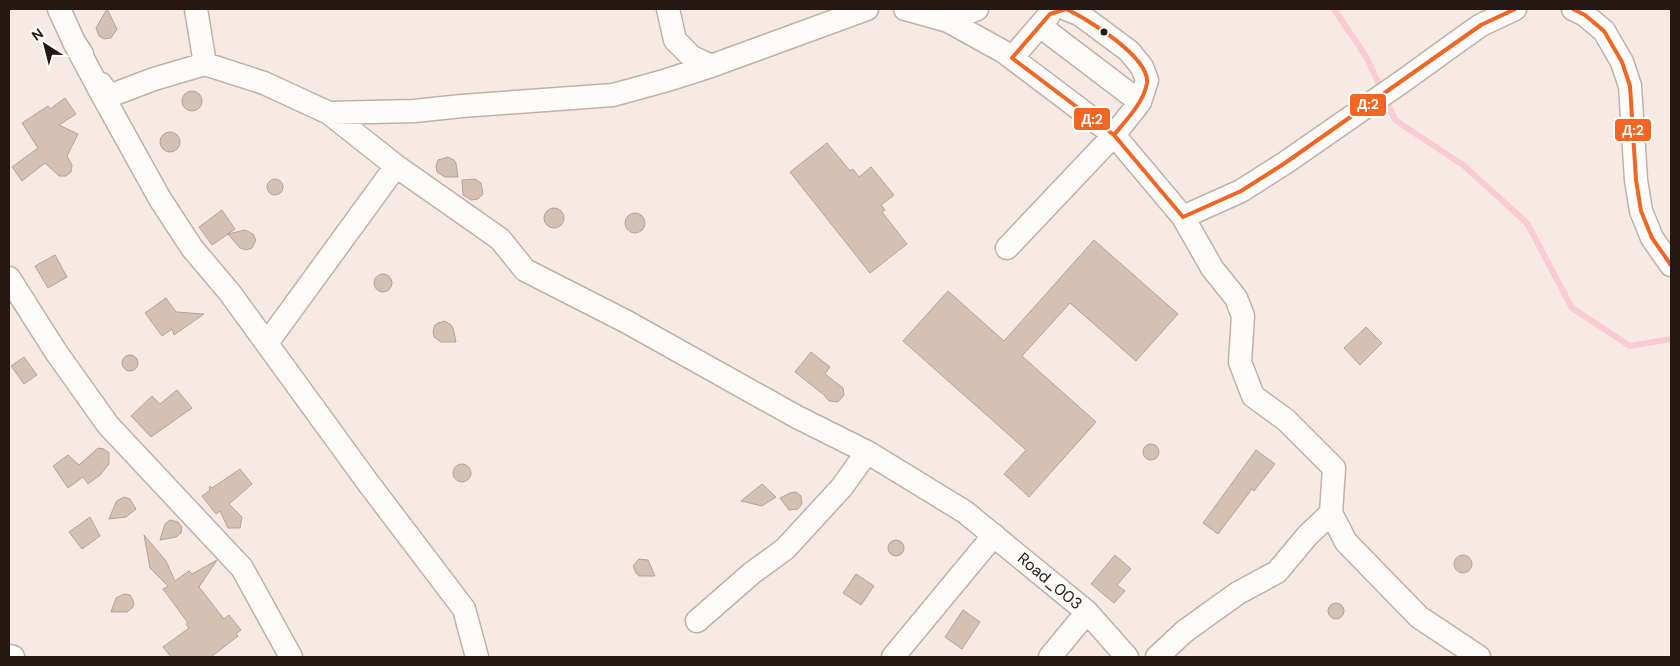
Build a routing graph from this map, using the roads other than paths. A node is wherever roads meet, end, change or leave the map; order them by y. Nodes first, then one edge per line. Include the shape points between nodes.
1 (59, 9) edge
2 (196, 9) edge
3 (668, 9) edge
4 (867, 9) edge
5 (905, 9) edge
6 (977, 9) edge
7 (1066, 9) edge
8 (1515, 9) edge
9 (1573, 9) edge
10 (948, 21) junction
11 (1040, 26) junction
12 (1012, 58) junction
13 (204, 64) junction
14 (711, 66) junction
15 (104, 98) junction
16 (1140, 102) junction
17 (329, 112) junction
18 (1114, 135) junction
19 (396, 166) junction
20 (1183, 217) junction
21 (1007, 248) dead end
22 (1671, 265) edge
23 (9, 278) edge
24 (268, 344) junction
25 (867, 452) junction
26 (1331, 513) junction
27 (994, 535) junction
28 (1087, 612) junction
29 (697, 621) dead end
30 (9, 656) edge
31 (13, 657) edge
32 (291, 657) edge
33 (477, 657) edge
34 (893, 657) edge
35 (1050, 657) edge
36 (1127, 657) edge
37 (1157, 657) edge
38 (1479, 657) edge

1 - 15 street via 74,42 104,88
2 - 13 street
3 - 14 street via 675,40 692,57
4 - 14 street
5 - 10 street
6 - 10 street
7 - 11 street via 1050,14
7 - 16 street via 1079,14 1129,51 1142,67 1147,80
8 - 20 street via 1481,25 1241,191
9 - 22 street via 1604,31 1622,62 1630,86 1641,211 1652,238
10 - 12 street
11 - 12 street
11 - 16 street
12 - 18 street
13 - 15 street
13 - 17 street via 264,83
14 - 17 street via 613,95 414,111
15 - 24 street via 160,199 192,248
16 - 18 street
17 - 19 street, Road_003
18 - 20 street
18 - 21 street
19 - 24 street
19 - 25 street, Road_003 via 500,239 525,270
20 - 26 street via 1212,268 1236,298 1243,316 1240,362 1252,396 1286,420 1334,468
23 - 32 street via 108,425 242,568
24 - 33 street via 464,609
25 - 27 street, Road_003 via 965,512
25 - 29 street via 842,486 785,550 752,573
26 - 37 street via 1306,536 1277,572 1238,593 1184,631
26 - 38 street via 1346,542 1419,617
27 - 28 street, Road_003
27 - 34 street
28 - 35 street
28 - 36 street, Road_003
30 - 31 street

